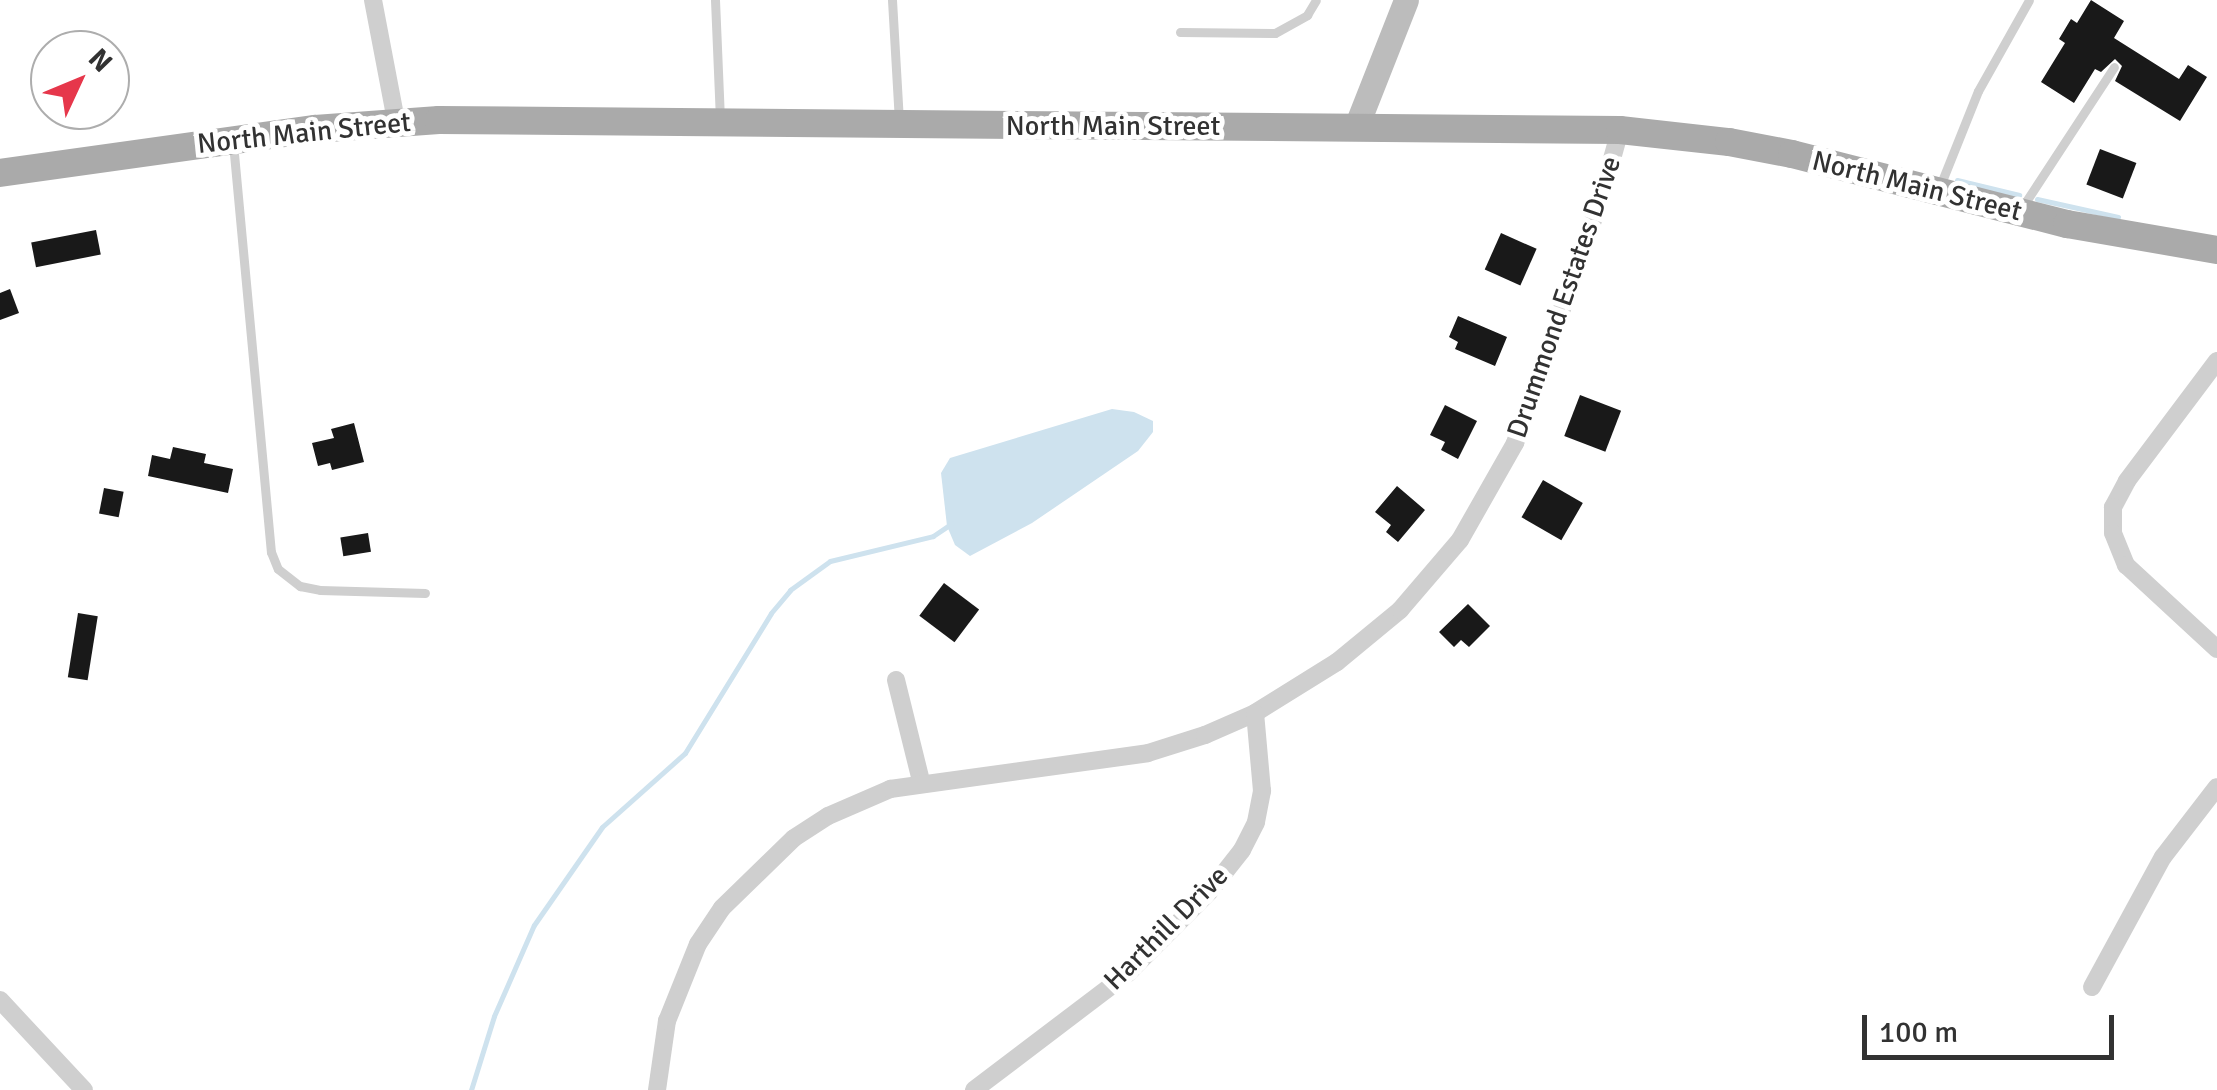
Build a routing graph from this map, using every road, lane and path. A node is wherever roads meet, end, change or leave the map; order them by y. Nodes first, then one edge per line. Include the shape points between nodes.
1 (373, 0) edge
2 (715, 0) edge
3 (892, 0) edge
4 (1316, 0) edge
5 (1406, 0) edge
6 (2029, 0) edge
7 (1180, 32) dead end
8 (2114, 67) dead end
9 (396, 121) junction
10 (720, 122) junction
11 (899, 125) junction
12 (1356, 127) junction
13 (1620, 130) junction
14 (232, 140) junction
15 (0, 173) edge
16 (1937, 193) junction
17 (2019, 213) junction
18 (2217, 250) edge
19 (2217, 361) edge
20 (425, 592) dead end
21 (2217, 649) edge
22 (896, 680) dead end
23 (1254, 713) junction
24 (921, 781) junction
25 (2217, 787) edge
26 (2092, 986) dead end
27 (0, 1000) edge
28 (84, 1090) edge
29 (657, 1090) edge
30 (974, 1090) edge

1 - 9 street
2 - 10 lane
3 - 11 lane
4 - 7 lane via 1307,15 1275,33
5 - 12 street
6 - 16 lane via 1978,90
8 - 17 lane
9 - 10 main road, North Main Street
9 - 14 main road, North Main Street
10 - 11 main road, North Main Street
11 - 12 main road, North Main Street
12 - 13 main road, North Main Street
13 - 16 main road, North Main Street via 1776,151
13 - 23 street, Drummond Estates Drive via 1516,443 1460,540 1400,610 1337,662
14 - 15 main road, North Main Street
14 - 20 lane via 271,552 278,569 300,586 320,590
16 - 17 main road, North Main Street
17 - 18 main road, North Main Street
19 - 21 street via 2126,480 2114,508 2114,533 2126,565
22 - 24 street
23 - 24 street, Drummond Estates Drive via 1148,753
23 - 30 street, Harthill Drive via 1262,791 1242,850 1128,973
24 - 29 street, Drummond Estates Drive via 858,801 811,827 722,908 680,982
25 - 26 street via 2163,857
27 - 28 street

